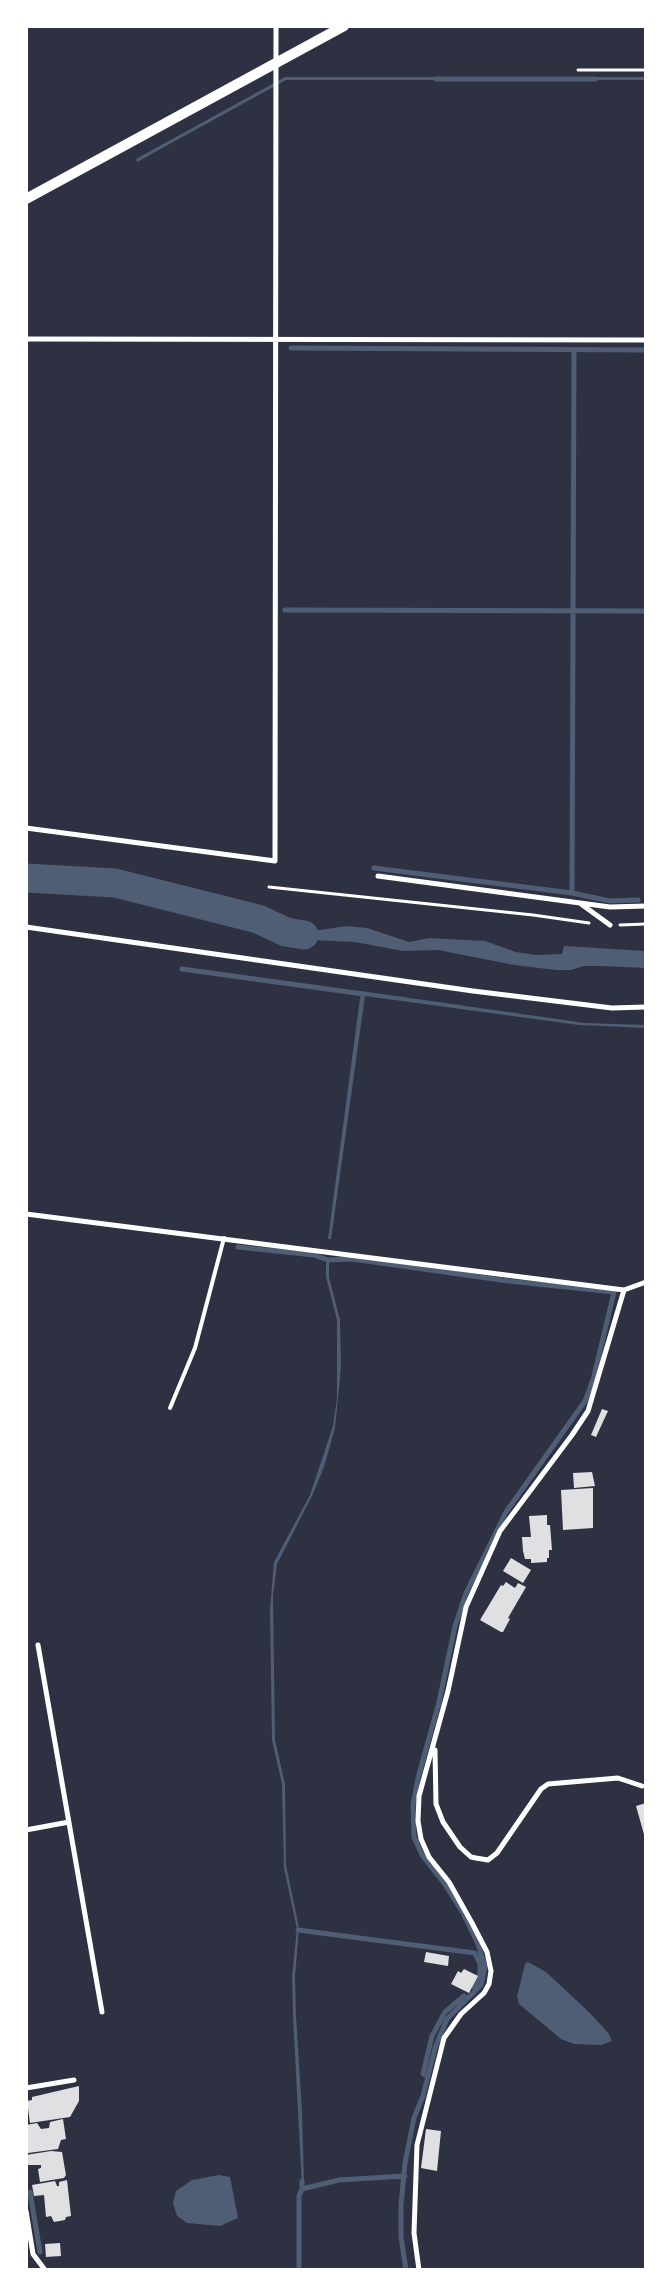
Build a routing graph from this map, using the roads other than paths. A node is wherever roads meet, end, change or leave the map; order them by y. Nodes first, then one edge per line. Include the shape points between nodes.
1 (276, 26) edge
2 (344, 26) edge
3 (276, 62) junction
4 (26, 199) edge
5 (26, 339) edge
6 (276, 340) junction
7 (646, 340) edge
8 (26, 828) edge
9 (378, 876) dead end
10 (580, 903) junction
11 (646, 906) edge
12 (610, 925) road end
13 (26, 927) edge
14 (646, 1007) edge
15 (26, 1214) edge
16 (224, 1238) junction
17 (646, 1282) edge
18 (624, 1290) junction
19 (170, 1408) dead end
20 (38, 1645) dead end
21 (434, 1744) junction
22 (642, 1786) dead end
23 (69, 1822) junction
24 (26, 1830) edge
25 (102, 2012) dead end
26 (74, 2080) dead end
27 (26, 2088) edge
28 (26, 2211) edge
29 (45, 2270) edge
30 (419, 2270) edge

1 - 3 street
2 - 3 main road
3 - 4 main road
3 - 6 street
5 - 6 street
6 - 7 street
6 - 8 street via 275,860
9 - 10 street
10 - 11 street via 610,907
10 - 12 street
13 - 14 street via 473,991 612,1008
15 - 16 street
16 - 18 street
16 - 19 lane via 195,1348
17 - 18 street
18 - 21 street via 588,1410 500,1531 466,1607
20 - 23 street
21 - 22 street via 435,1791 440,1815 460,1847 471,1857 488,1860 497,1853 541,1789 548,1784 618,1778
21 - 30 street via 419,1796 421,1839 429,1857 449,1882 472,1923 487,1952 491,1971 484,1993 461,2014 444,2038 417,2145 414,2233
23 - 24 street
23 - 25 street
26 - 27 street
28 - 29 street via 33,2254

